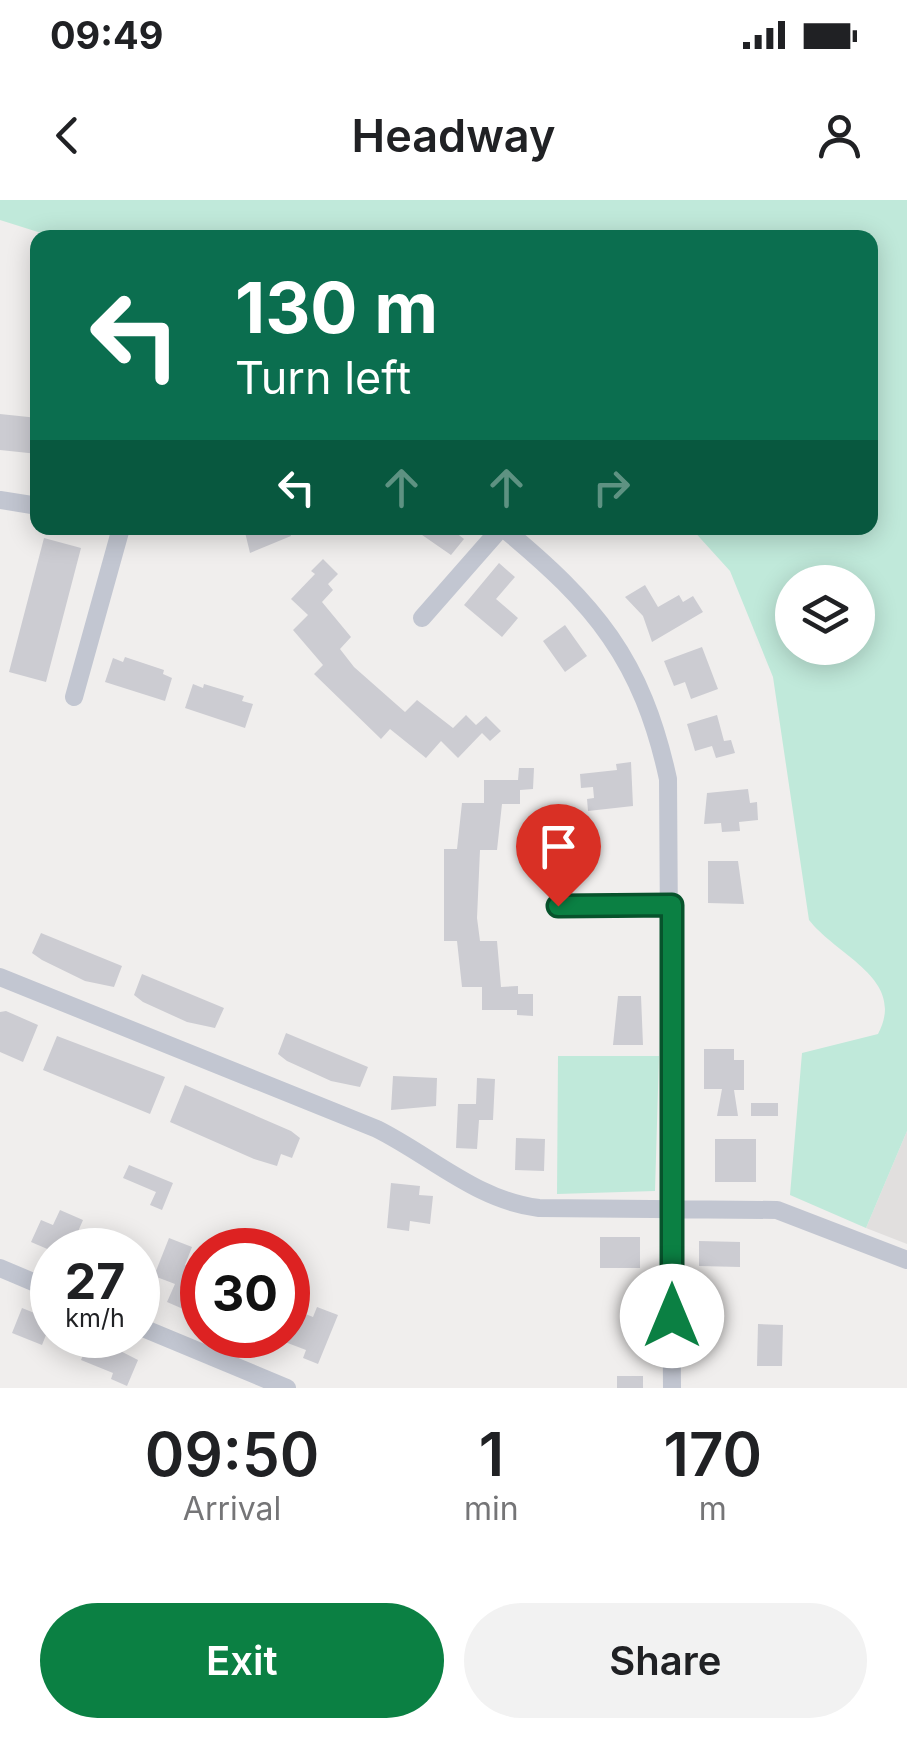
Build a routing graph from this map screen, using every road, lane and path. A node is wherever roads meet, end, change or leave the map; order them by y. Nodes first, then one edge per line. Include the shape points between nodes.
1 (0, 500) edge
2 (30, 505) edge
3 (119, 535) edge
4 (496, 535) edge
5 (511, 535) edge
6 (422, 618) dead end
7 (74, 697) dead end
8 (672, 905) junction
9 (558, 906) dead end
10 (0, 977) edge
11 (673, 1207) junction
12 (907, 1260) edge
13 (0, 1268) edge
14 (30, 1281) edge
15 (160, 1335) edge
16 (287, 1388) edge
17 (672, 1388) edge

1 - 2 street
3 - 7 street
4 - 6 street
5 - 8 street via 586,603 646,704 668,779
8 - 9 street
8 - 11 street
10 - 11 street via 378,1129 509,1203
11 - 12 street via 776,1210
11 - 17 street
13 - 14 street
15 - 16 street

